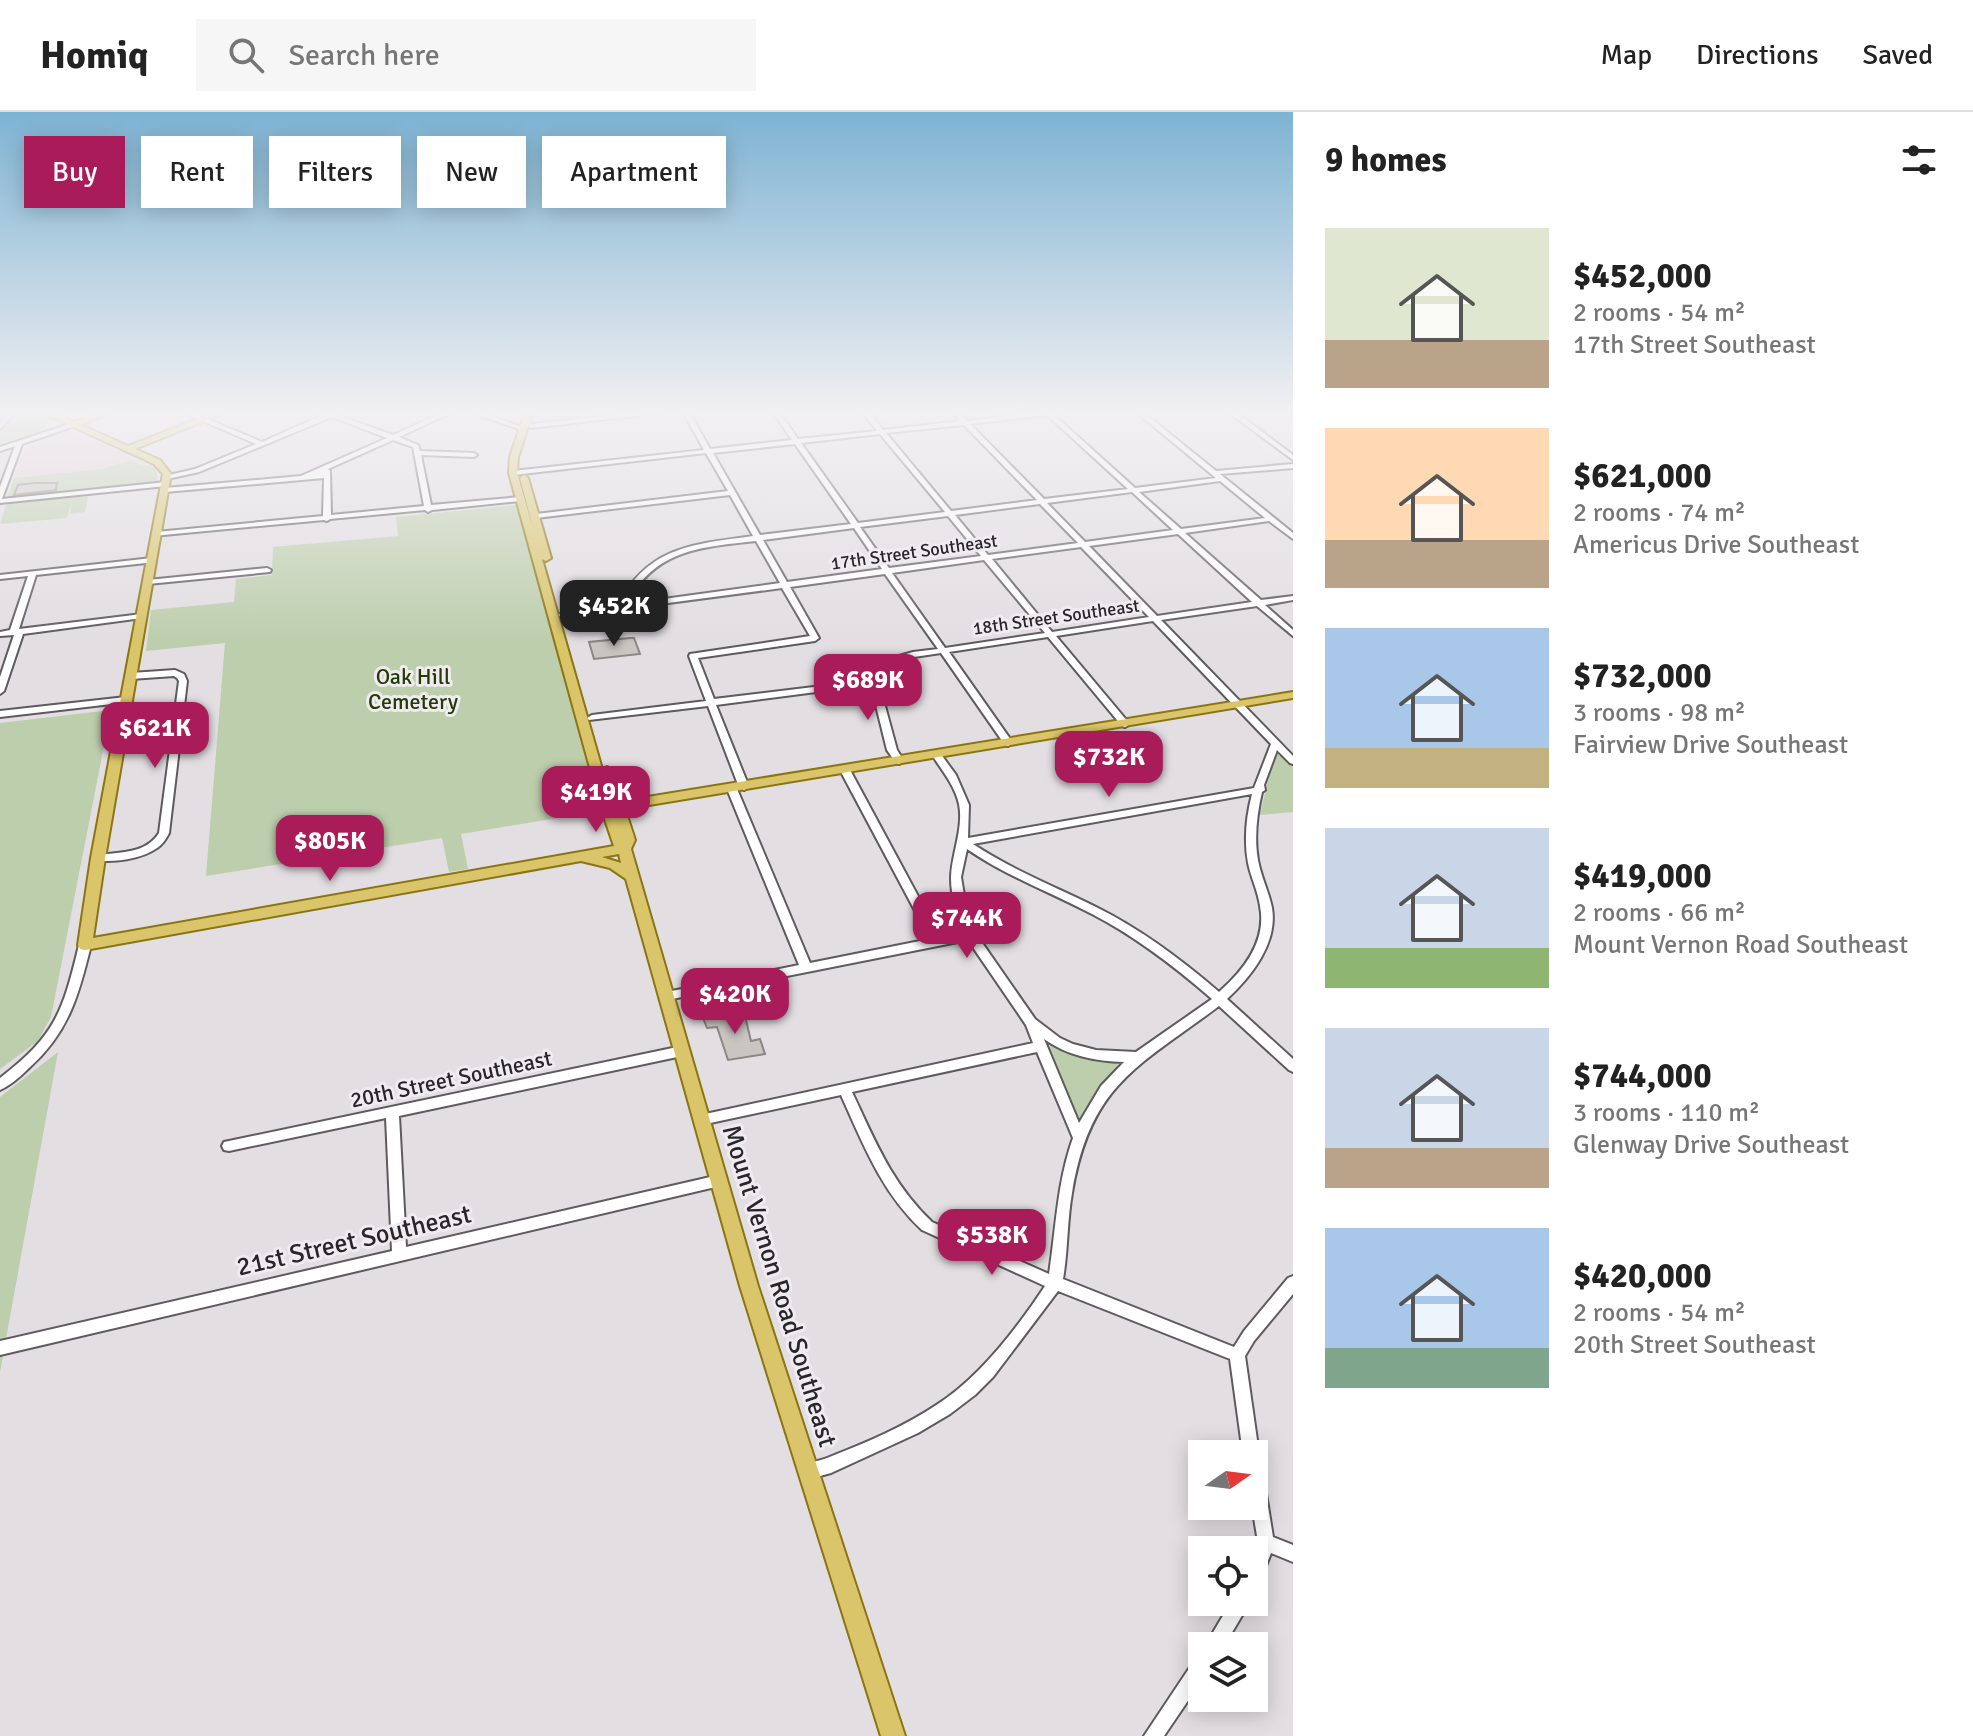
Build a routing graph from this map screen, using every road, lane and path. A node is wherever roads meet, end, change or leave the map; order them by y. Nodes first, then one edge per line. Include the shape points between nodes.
1 (127, 488) edge
2 (165, 488) edge
3 (327, 488) edge
4 (424, 488) edge
5 (519, 488) edge
6 (523, 488) edge
7 (729, 488) edge
8 (829, 488) edge
9 (928, 488) edge
10 (1028, 488) edge
11 (1131, 488) edge
12 (1146, 488) edge
13 (1233, 488) edge
14 (1133, 490) junction
15 (732, 493) junction
16 (0, 499) edge
17 (521, 502) junction
18 (1042, 502) junction
19 (428, 510) junction
20 (950, 514) junction
21 (327, 519) junction
22 (1271, 519) junction
23 (537, 522) junction
24 (1293, 525) edge
25 (855, 526) junction
26 (1280, 526) junction
27 (1180, 532) junction
28 (156, 534) junction
29 (1293, 537) edge
30 (758, 538) junction
31 (1084, 545) junction
32 (986, 558) junction
33 (152, 560) junction
34 (267, 570) dead end
35 (887, 571) junction
36 (33, 574) junction
37 (0, 577) edge
38 (148, 582) junction
39 (785, 585) junction
40 (1293, 598) edge
41 (1259, 603) junction
42 (621, 607) junction
43 (562, 615) junction
44 (142, 616) junction
45 (1155, 618) junction
46 (16, 632) junction
47 (0, 634) edge
48 (1050, 634) junction
49 (1293, 634) edge
50 (944, 650) junction
51 (871, 669) junction
52 (131, 676) junction
53 (0, 691) edge
54 (1293, 695) edge
55 (126, 700) junction
56 (711, 703) junction
57 (1239, 704) junction
58 (0, 714) edge
59 (592, 718) junction
60 (1125, 724) junction
61 (1008, 743) junction
62 (1276, 743) junction
63 (937, 755) junction
64 (899, 761) junction
65 (1293, 761) edge
66 (845, 770) junction
67 (738, 788) junction
68 (1260, 790) junction
69 (612, 808) junction
70 (963, 842) junction
71 (624, 849) junction
72 (98, 858) junction
73 (582, 858) junction
74 (631, 876) junction
75 (971, 935) junction
76 (937, 942) junction
77 (85, 945) junction
78 (806, 968) junction
79 (667, 996) junction
80 (1220, 998) junction
81 (1031, 1023) junction
82 (1039, 1047) junction
83 (682, 1051) junction
84 (1140, 1057) junction
85 (1293, 1067) edge
86 (0, 1085) edge
87 (845, 1090) junction
88 (392, 1112) junction
89 (701, 1120) junction
90 (1079, 1138) junction
91 (229, 1146) dead end
92 (719, 1181) junction
93 (399, 1255) junction
94 (1055, 1283) junction
95 (1293, 1283) edge
96 (0, 1348) edge
97 (1237, 1355) junction
98 (1248, 1440) edge
99 (809, 1471) junction
100 (1268, 1543) edge
101 (1293, 1554) edge
102 (1188, 1685) edge
103 (893, 1736) edge
104 (1153, 1736) edge

1 - 16 street
2 - 28 main road
3 - 21 street
4 - 19 street
5 - 17 main road, Mount Vernon Road Southeast
6 - 23 main road, Mount Vernon Road Southeast
7 - 15 street
8 - 25 street
9 - 20 street
10 - 18 street
11 - 14 street
12 - 14 street
13 - 22 street
14 - 18 street
14 - 27 street
15 - 23 street
15 - 30 street
17 - 19 street
17 - 23 main road
17 - 69 main road, Mount Vernon Road Southeast
18 - 20 street
18 - 31 street
19 - 21 street
20 - 25 street
20 - 32 street
21 - 28 street
22 - 26 street
22 - 27 street, 17th Street Southeast
23 - 43 main road, Mount Vernon Road Southeast
24 - 26 street
25 - 30 street
25 - 35 street
26 - 29 street
27 - 31 street, 17th Street Southeast
27 - 41 street
28 - 33 main road
30 - 39 street
30 - 42 street via 695,546 657,562
31 - 32 street, 17th Street Southeast
31 - 45 street
32 - 35 street, 17th Street Southeast
32 - 48 street
33 - 36 street
33 - 38 main road
34 - 38 street
35 - 39 street, 17th Street Southeast
35 - 50 street
36 - 37 street
36 - 46 street
38 - 44 main road
39 - 42 street, 17th Street Southeast
39 - 56 street via 815,638 693,656
40 - 41 street, 18th Street Southeast
41 - 45 street, 18th Street Southeast
41 - 49 street
42 - 43 street, 17th Street Southeast
43 - 59 main road, Mount Vernon Road Southeast
44 - 46 street
44 - 52 main road
45 - 48 street, 18th Street Southeast
45 - 57 street
46 - 47 street
46 - 53 street
48 - 50 street, 18th Street Southeast
48 - 60 street
50 - 51 street, 18th Street Southeast
50 - 61 street
51 - 56 street, 18th Street Southeast via 824,688
51 - 64 street
52 - 55 main road
52 - 72 street via 175,673 183,681 164,833 144,851
54 - 57 main road
55 - 58 street
55 - 72 main road
56 - 59 street, 18th Street Southeast
56 - 67 street
57 - 60 main road
57 - 62 street
59 - 69 main road, Mount Vernon Road Southeast
60 - 61 main road
61 - 63 main road
62 - 65 street
62 - 68 street
63 - 64 main road
63 - 70 street via 964,805
64 - 66 main road
66 - 67 main road
66 - 76 street
67 - 69 main road
67 - 78 street
68 - 70 street
68 - 80 street via 1251,839 1268,913 1267,933 1249,966
69 - 71 main road, Mount Vernon Road Southeast via 617,842
70 - 75 street via 957,859 957,895
70 - 80 street via 1151,943
71 - 73 main road
71 - 74 main road, Mount Vernon Road Southeast
72 - 77 main road
73 - 74 main road via 614,864
73 - 77 main road
74 - 79 main road, Mount Vernon Road Southeast
75 - 76 street
75 - 81 street
76 - 78 street
77 - 86 street via 59,1029 44,1050
78 - 79 street
79 - 83 main road, Mount Vernon Road Southeast
80 - 84 street
80 - 85 street
81 - 82 street
81 - 84 street via 1066,1048 1113,1058
82 - 87 street
82 - 90 street
83 - 88 street, 20th Street Southeast
83 - 89 main road, Mount Vernon Road Southeast
84 - 90 street via 1104,1092
87 - 89 street
87 - 94 street via 884,1174 910,1212 946,1237
88 - 91 street, 20th Street Southeast
88 - 93 street
89 - 92 main road, Mount Vernon Road Southeast
90 - 94 street via 1065,1191
92 - 93 street, 21st Street Southeast
92 - 99 main road, Mount Vernon Road Southeast
93 - 96 street, 21st Street Southeast
94 - 97 street
94 - 99 street via 1016,1338 961,1398 934,1416
95 - 97 street
97 - 98 street
99 - 103 main road, Mount Vernon Road Southeast
100 - 101 street
102 - 104 street

